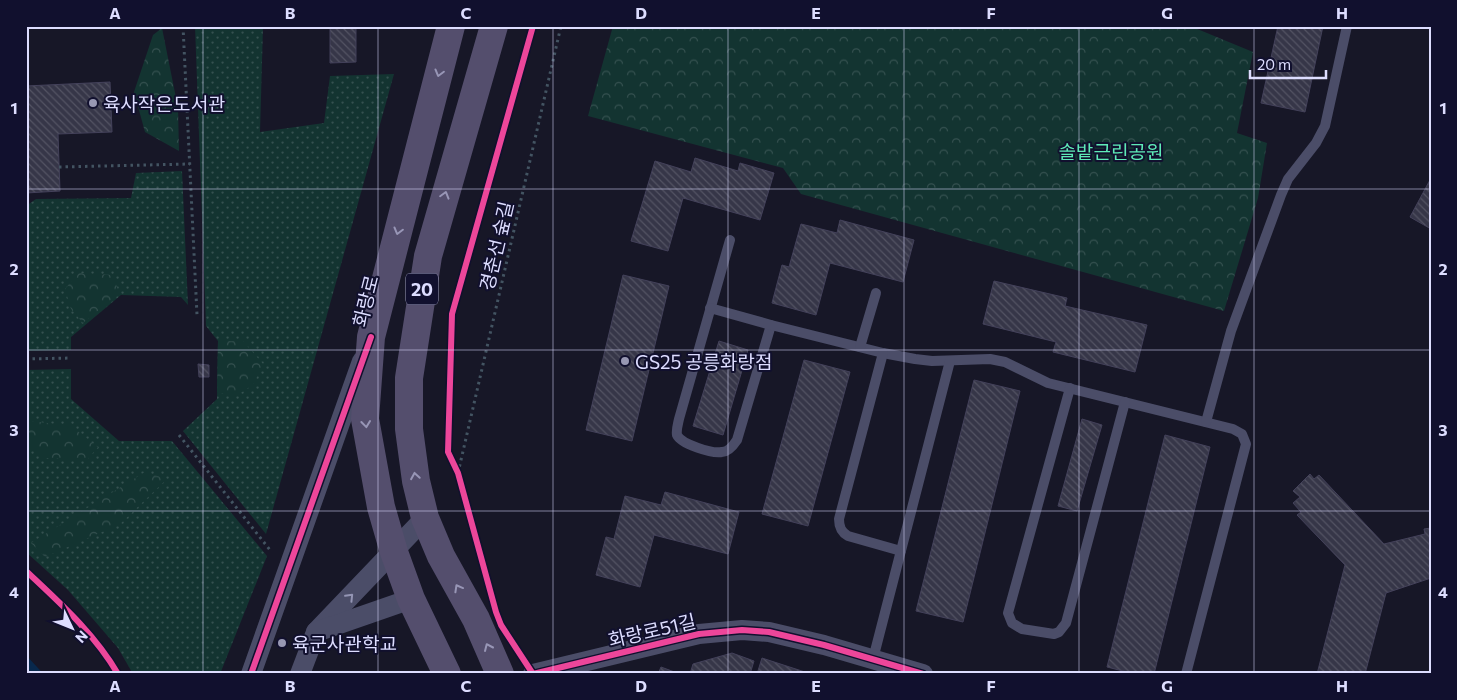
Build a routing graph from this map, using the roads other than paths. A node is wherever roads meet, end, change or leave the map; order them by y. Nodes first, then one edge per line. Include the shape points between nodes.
1 (451, 26) edge
2 (494, 26) edge
3 (1347, 26) edge
4 (730, 240) dead end
5 (876, 293) dead end
6 (710, 308) junction
7 (771, 325) junction
8 (371, 338) junction
9 (860, 347) junction
10 (884, 353) junction
11 (950, 361) junction
12 (1070, 388) junction
13 (1125, 402) junction
14 (1206, 422) junction
15 (425, 518) junction
16 (901, 551) junction
17 (394, 552) junction
18 (411, 599) junction
19 (316, 632) junction
20 (873, 660) junction
21 (596, 667) edge
22 (251, 674) edge
23 (300, 674) edge
24 (447, 674) edge
25 (500, 674) edge
26 (533, 674) edge
27 (923, 674) edge
28 (1186, 674) edge

1 -> 8 main road, 화랑로 / 20
15 -> 2 main road, 20 via 408,429 409,378 416,323 428,256
3 - 14 lane via 1325,126 1288,179 1281,195 1231,331
4 - 6 lane
5 - 9 lane
6 - 7 lane
6 - 7 lane via 677,428 678,436 686,444 723,452 734,445
7 - 9 lane
8 -> 17 main road, 화랑로 / 20 via 365,419 381,507
8 - 22 street
9 - 10 lane
10 - 11 lane
10 - 16 lane via 839,524 848,536
11 - 12 lane via 990,359 1005,362 1048,383
11 - 16 lane
12 - 13 lane
12 - 13 lane via 1008,613 1012,624 1022,629 1054,634 1066,623
13 - 14 lane
14 - 28 lane via 1240,432 1246,444
15 - 17 street
25 -> 15 main road, 20 via 476,620 440,556
16 - 20 lane
17 - 18 main road, 화랑로 / 20
19 -> 17 street
18 - 19 street
18 - 24 main road, 화랑로 / 20
19 - 23 street
20 - 21 street, 화랑로51길 via 756,630 699,634
20 - 27 street, 화랑로51길
21 - 26 street, 화랑로51길

